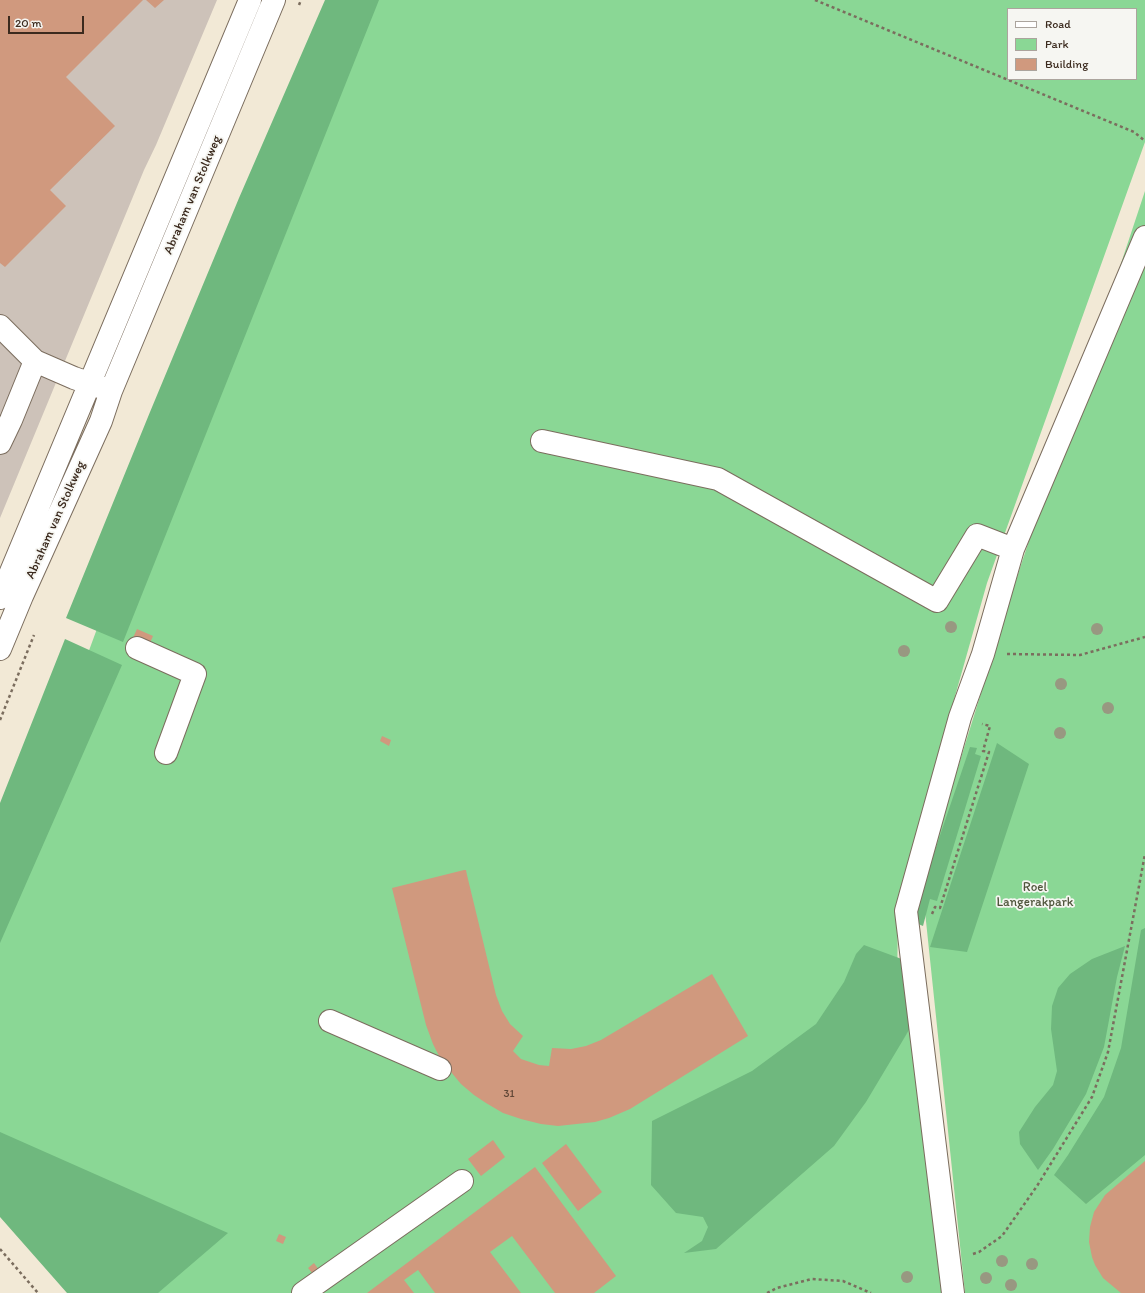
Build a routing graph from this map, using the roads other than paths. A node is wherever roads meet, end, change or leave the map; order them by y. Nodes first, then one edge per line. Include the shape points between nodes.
1 (250, 0) edge
2 (274, 0) edge
3 (1145, 237) edge
4 (0, 326) edge
5 (35, 361) junction
6 (89, 384) junction
7 (111, 391) junction
8 (542, 441) dead end
9 (0, 443) edge
10 (1013, 549) junction
11 (0, 598) edge
12 (137, 648) dead end
13 (0, 649) edge
14 (166, 753) dead end
15 (330, 1021) dead end
16 (440, 1069) dead end
17 (462, 1181) dead end
18 (304, 1293) edge
19 (953, 1293) edge

1 - 6 street, Abraham van Stolkweg
2 - 7 street, Abraham van Stolkweg
3 - 10 street
4 - 5 street
5 - 6 street
5 - 9 street
6 - 7 street
6 - 11 street, Abraham van Stolkweg
7 - 13 street, Abraham van Stolkweg via 101,421
8 - 10 street via 718,479 937,601 976,535
10 - 19 street via 983,654 960,717 906,911
12 - 14 street via 195,674
15 - 16 street
17 - 18 street

